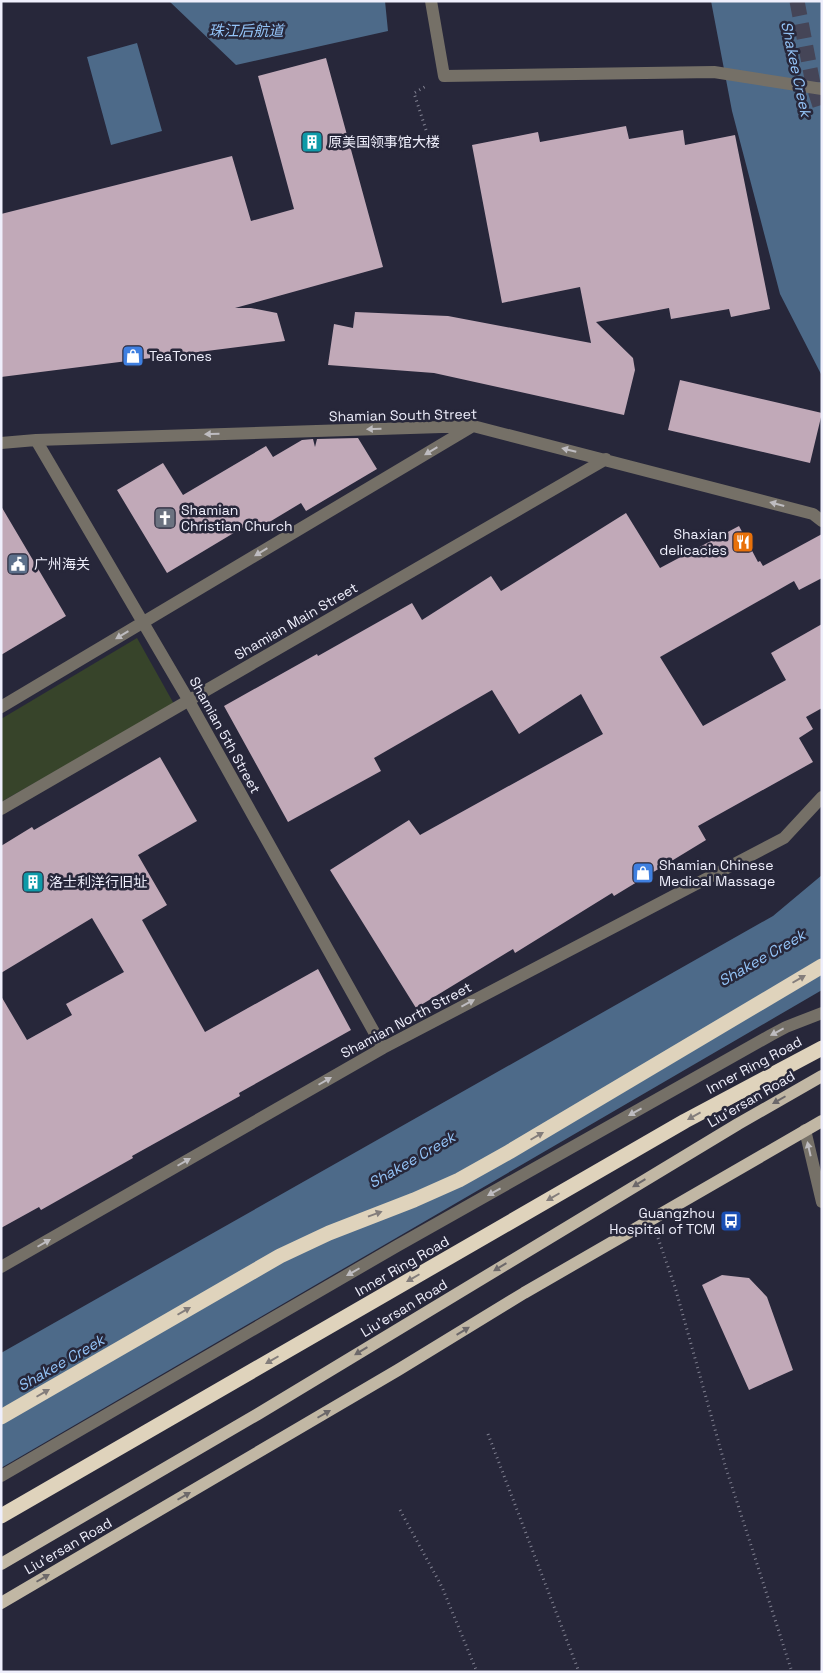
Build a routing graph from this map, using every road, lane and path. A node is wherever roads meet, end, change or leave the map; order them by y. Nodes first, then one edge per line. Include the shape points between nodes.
1 (431, 1) edge
2 (444, 76) junction
3 (822, 89) edge
4 (426, 130) dead end
5 (473, 426) junction
6 (36, 440) junction
7 (1, 443) edge
8 (606, 460) junction
9 (822, 521) edge
10 (143, 622) junction
11 (189, 701) junction
12 (1, 707) edge
13 (822, 798) edge
14 (1, 809) edge
15 (822, 966) edge
16 (822, 1013) edge
17 (383, 1048) junction
18 (822, 1048) edge
19 (822, 1076) edge
20 (822, 1121) edge
21 (805, 1130) junction
22 (822, 1202) edge
23 (651, 1220) junction
24 (1, 1267) edge
25 (1, 1418) edge
26 (488, 1434) dead end
27 (1, 1476) edge
28 (400, 1510) dead end
29 (1, 1516) edge
30 (1, 1564) edge
31 (1, 1603) edge
32 (477, 1672) edge
33 (580, 1672) edge
34 (792, 1672) edge

1 - 2 street
2 - 3 street via 714,72
2 - 4 path via 414,93
5 -> 6 street, Shamian South Street
8 -> 5 street, Shamian South Street
5 -> 10 street
6 - 7 street, Shamian South Street
6 - 10 street, Shamian 5th Street
9 -> 8 street, Shamian South Street via 813,514
8 - 11 street, Shamian Main Street
10 - 11 street, Shamian 5th Street
10 -> 12 street
11 - 14 street, Shamian Main Street
11 - 17 street, Shamian 5th Street
17 -> 13 street, Shamian North Street via 784,838
25 -> 15 highway via 294,1249 459,1180 568,1119
16 -> 27 street via 762,1040 397,1246
24 -> 17 street, Shamian North Street
18 -> 29 highway, Inner Ring Road via 677,1126
19 -> 30 main road, Liu'ersan Road
20 - 21 main road, Liu'ersan Road
22 -> 21 street
21 - 23 main road, Liu'ersan Road
31 -> 23 main road, Liu'ersan Road
23 - 34 path via 675,1286 725,1465
26 - 33 path
28 - 32 path via 442,1587

